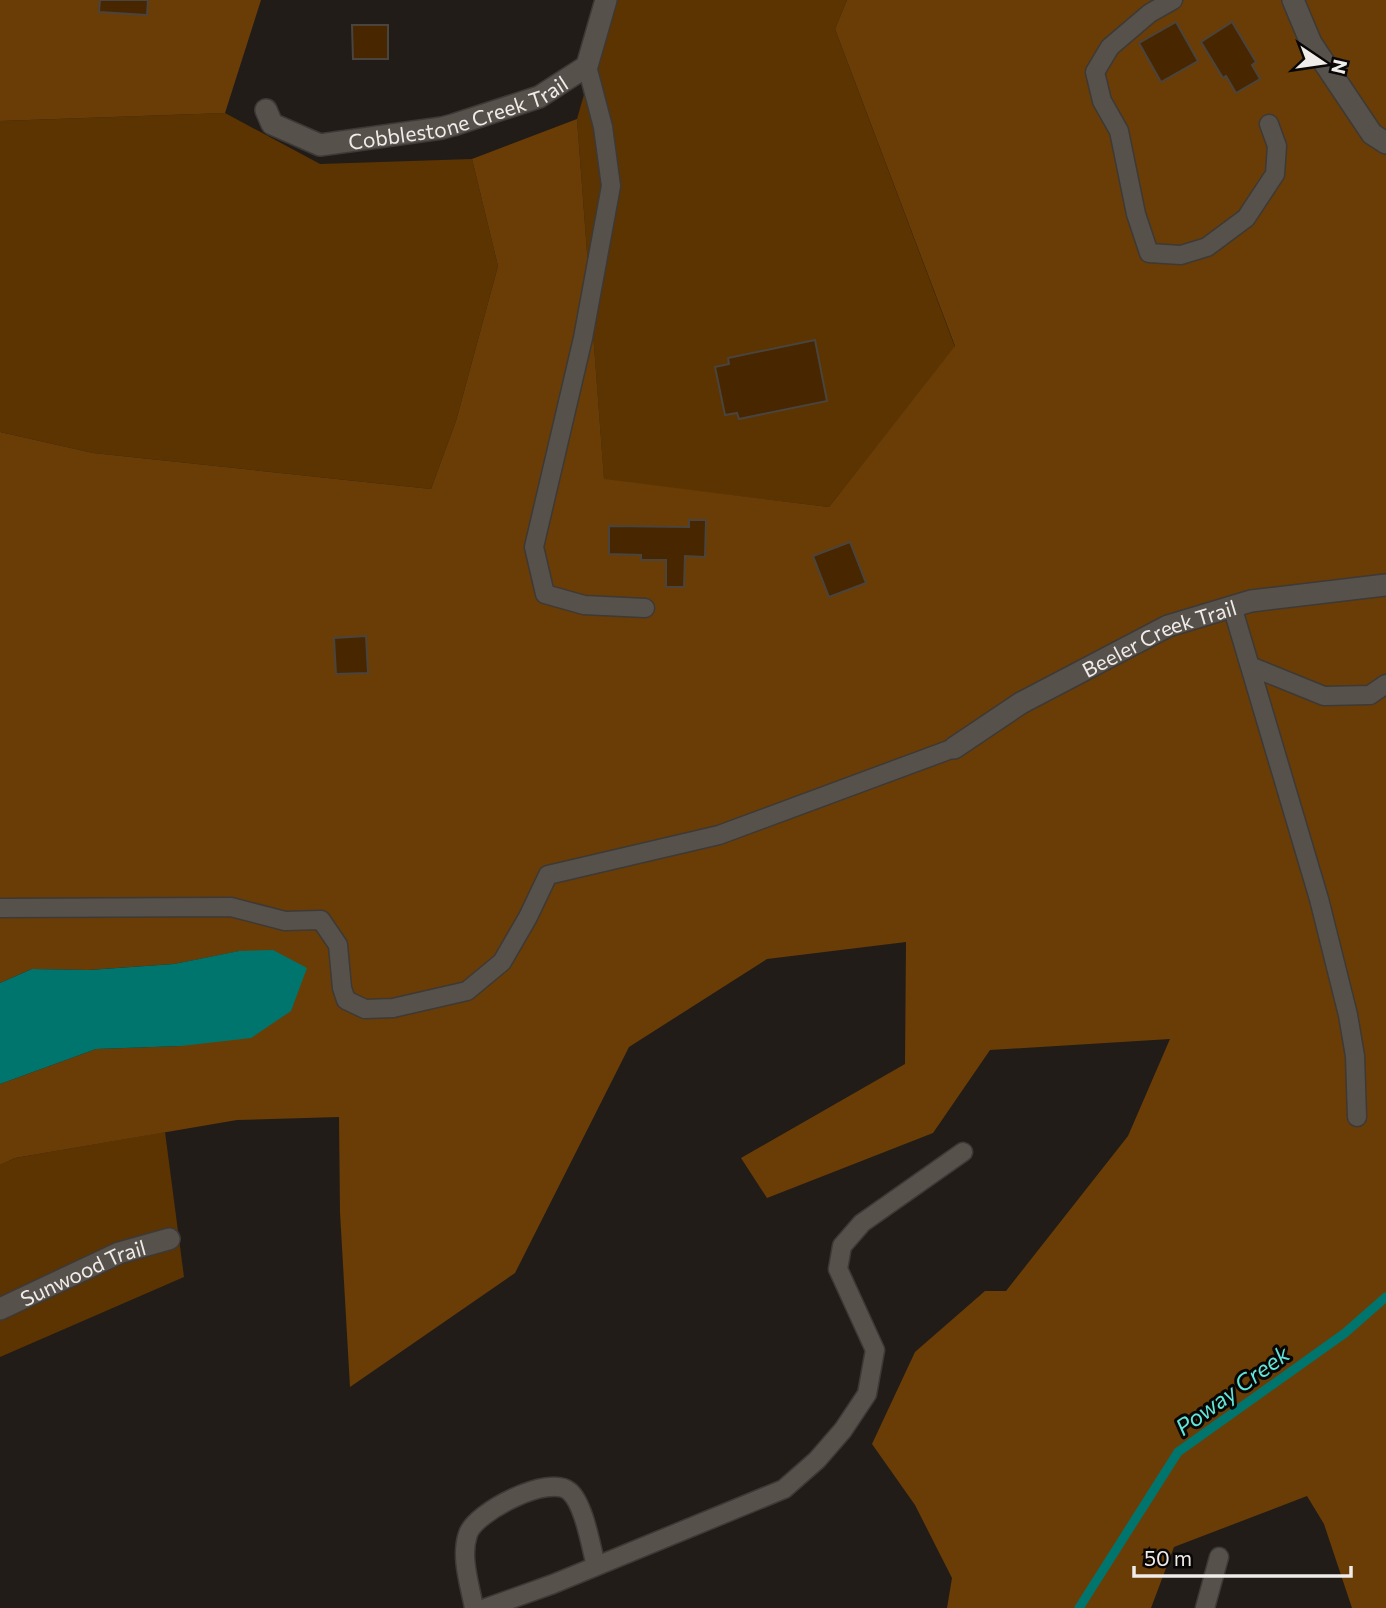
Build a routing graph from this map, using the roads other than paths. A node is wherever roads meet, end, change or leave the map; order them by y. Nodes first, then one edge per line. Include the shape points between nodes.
1 (606, 0) edge
2 (1172, 0) edge
3 (1293, 0) edge
4 (587, 66) junction
5 (266, 110) dead end
6 (1269, 124) dead end
7 (1386, 143) edge
8 (1386, 585) edge
9 (1232, 606) junction
10 (645, 608) dead end
11 (1250, 666) junction
12 (1386, 684) edge
13 (954, 748) joint
14 (0, 908) edge
15 (1357, 1117) dead end
16 (963, 1152) dead end
17 (169, 1239) dead end
18 (0, 1309) edge
19 (1219, 1557) dead end
20 (596, 1566) junction
21 (474, 1608) edge
22 (486, 1608) edge
23 (1205, 1608) edge

1 - 4 street, Cobblestone Creek Trail
2 - 6 lane via 1110,47 1095,72 1102,101 1119,131 1149,253 1181,255 1207,247 1246,218 1275,174 1277,146
3 - 7 street via 1311,43 1372,134
4 - 5 street, Cobblestone Creek Trail via 539,97 442,128 320,145 272,124
4 - 10 lane via 603,127 611,186 583,338 534,547 545,594 584,605
8 - 9 street, Beeler Creek Trail
9 - 11 lane
9 - 13 street, Beeler Creek Trail via 1168,626 1020,703
11 - 12 lane via 1324,696 1370,695
11 - 15 lane via 1348,1015
13 - 14 lane via 719,835 548,875 502,962 467,991 393,1008 365,1009 346,1000 338,945 321,920 285,921 231,907
16 - 20 lane via 862,1223 842,1247 838,1269 875,1350 867,1394 817,1460 784,1489
17 - 18 street, Sunwood Trail via 119,1253
19 - 23 lane
20 - 21 lane via 578,1501 568,1489 538,1488 471,1525 464,1550
20 - 22 lane

